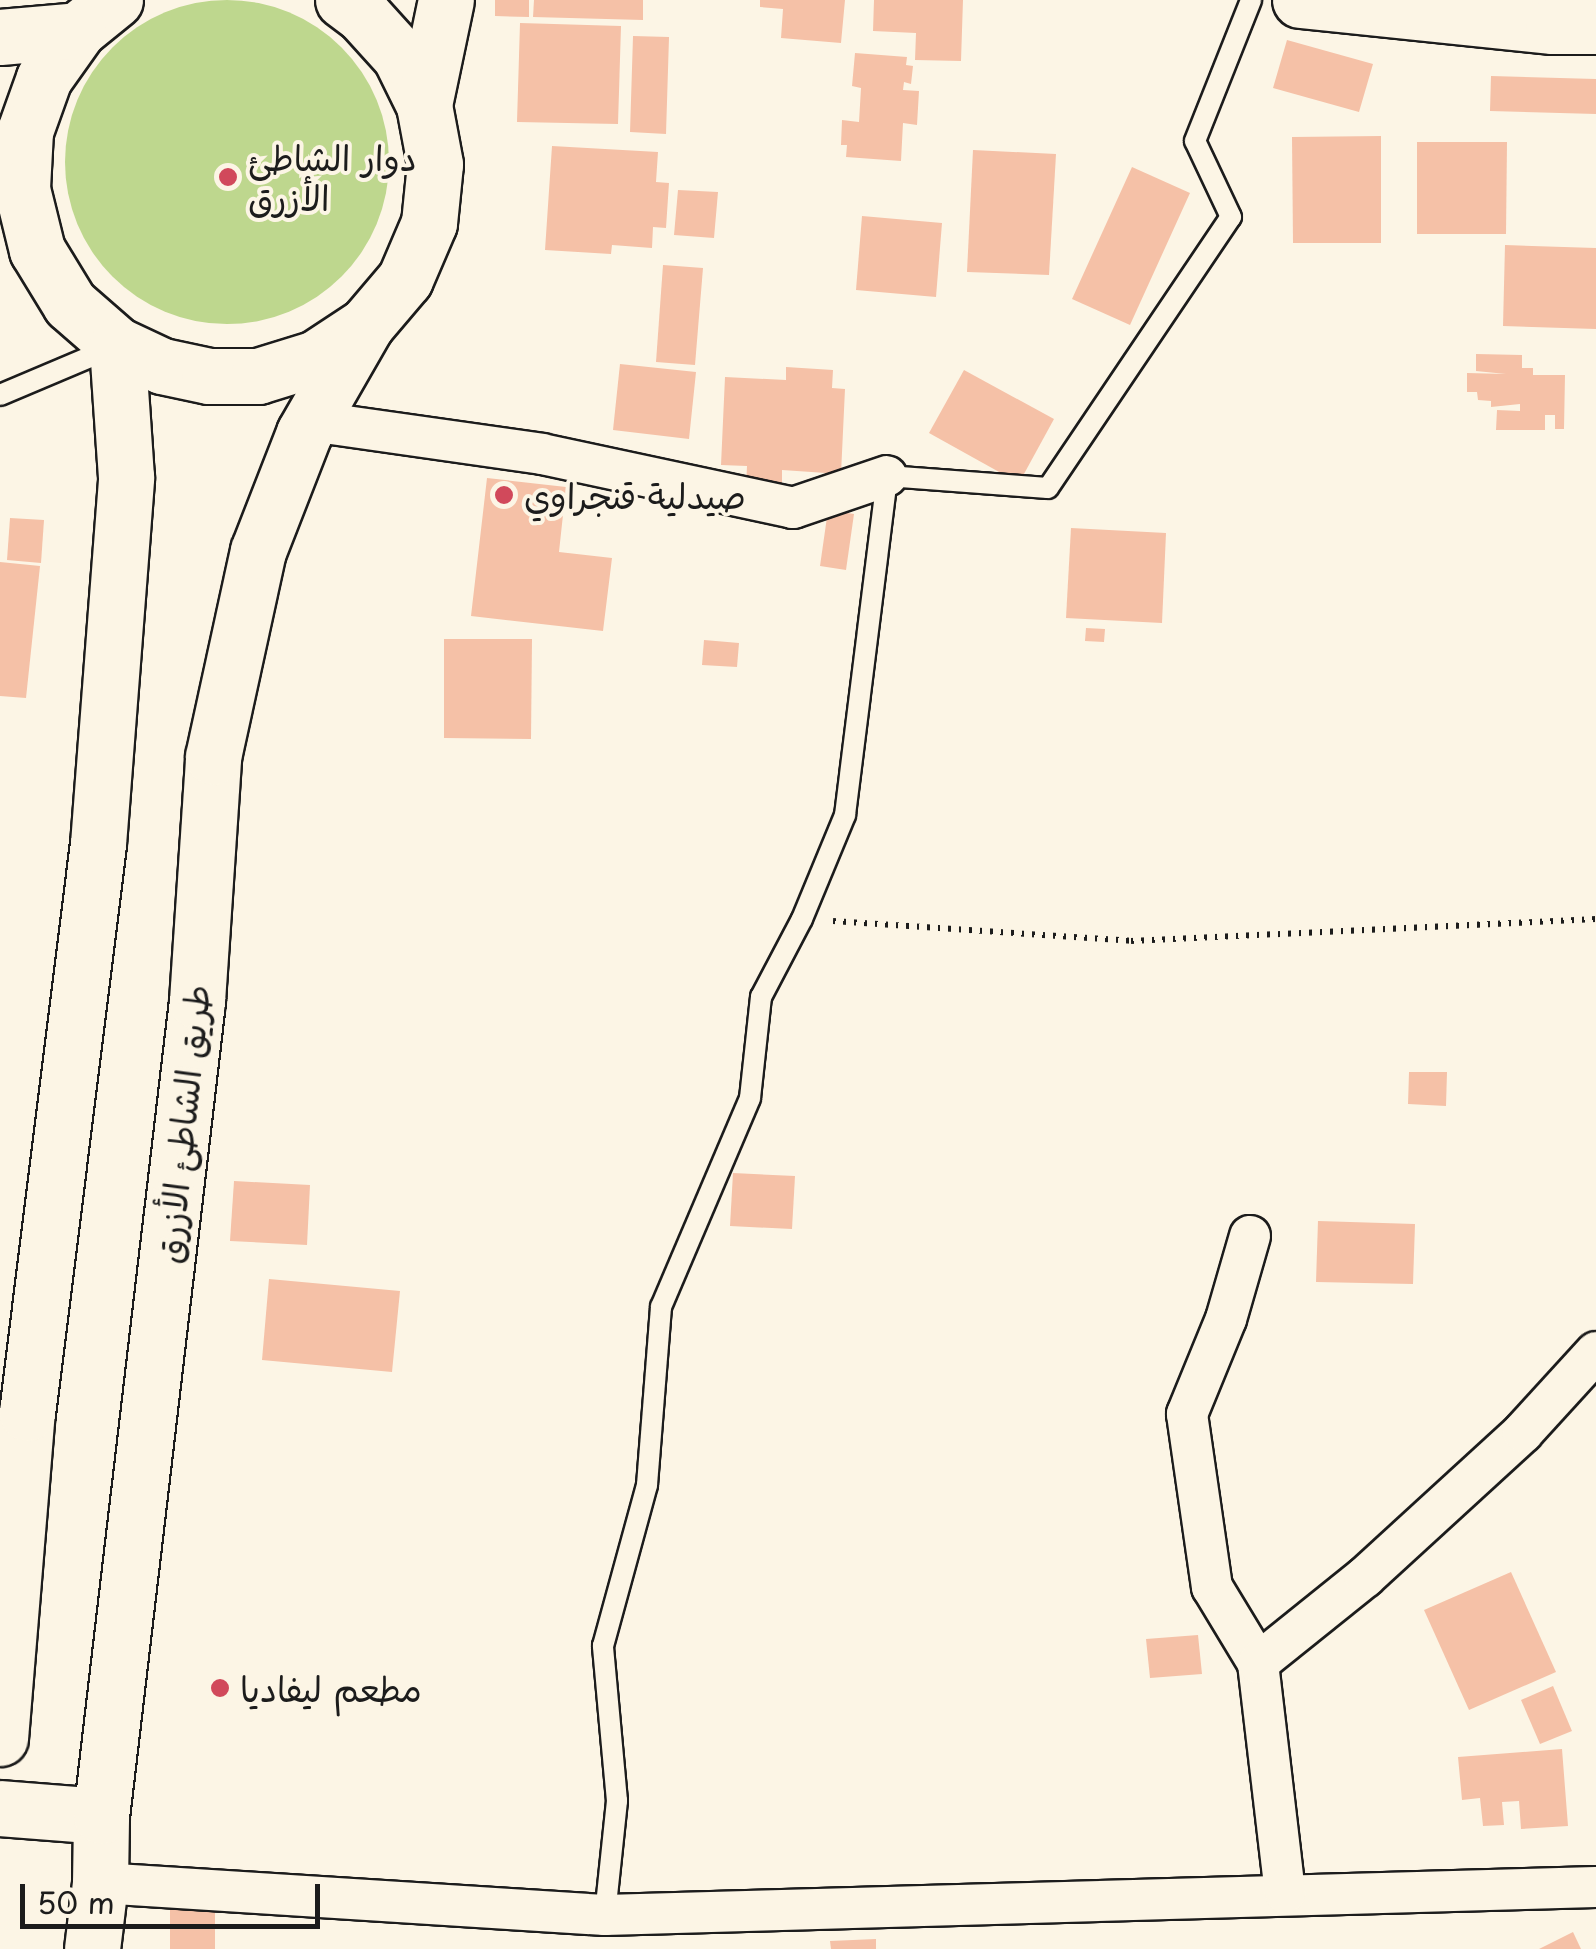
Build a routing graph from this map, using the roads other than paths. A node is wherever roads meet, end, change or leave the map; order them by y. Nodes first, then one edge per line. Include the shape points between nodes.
1 (343, 0) edge
2 (384, 0) edge
3 (446, 0) edge
4 (1250, 0) edge
5 (1300, 0) edge
6 (96, 15) edge
7 (1567, 17) edge
8 (0, 36) edge
9 (400, 56) junction
10 (424, 105) junction
11 (11, 184) edge
12 (366, 325) junction
13 (118, 346) junction
14 (0, 395) edge
15 (311, 421) junction
16 (886, 476) junction
17 (1250, 1236) dead end
18 (1596, 1352) edge
19 (1258, 1662) junction
20 (0, 1738) edge
21 (0, 1808) edge
22 (102, 1816) junction
23 (100, 1883) junction
24 (1596, 1888) edge
25 (1284, 1893) junction
26 (605, 1914) junction
27 (92, 1949) edge

1 - 9 main road
2 - 9 main road
3 - 10 main road
4 - 16 lane via 1195,140 1231,217 1048,488
5 - 7 main road
6 - 8 main road
6 - 11 main road via 44,78
9 - 10 main road
10 - 12 main road via 436,164 428,223 405,279
11 - 13 main road via 37,250 70,304
12 - 13 main road via 316,358 258,376 209,376 162,366
12 - 15 main road, طريق الشاطئ الأزرق
13 - 14 lane
13 - 20 main road via 126,477 98,844 26,1413
15 - 16 street via 542,454 793,508
15 - 22 main road, طريق الشاطئ الأزرق via 258,551 213,757 197,1001
16 - 26 lane via 845,816 761,997 750,1098 661,1307 648,1485 603,1646 617,1801
17 - 19 street via 1188,1414 1212,1587
18 - 19 street via 1524,1432
19 - 25 street
21 - 22 main road
22 - 23 main road, طريق الشاطئ الأزرق
23 - 26 street
23 - 27 main road, طريق الشاطئ الأزرق
24 - 25 street
25 - 26 street

